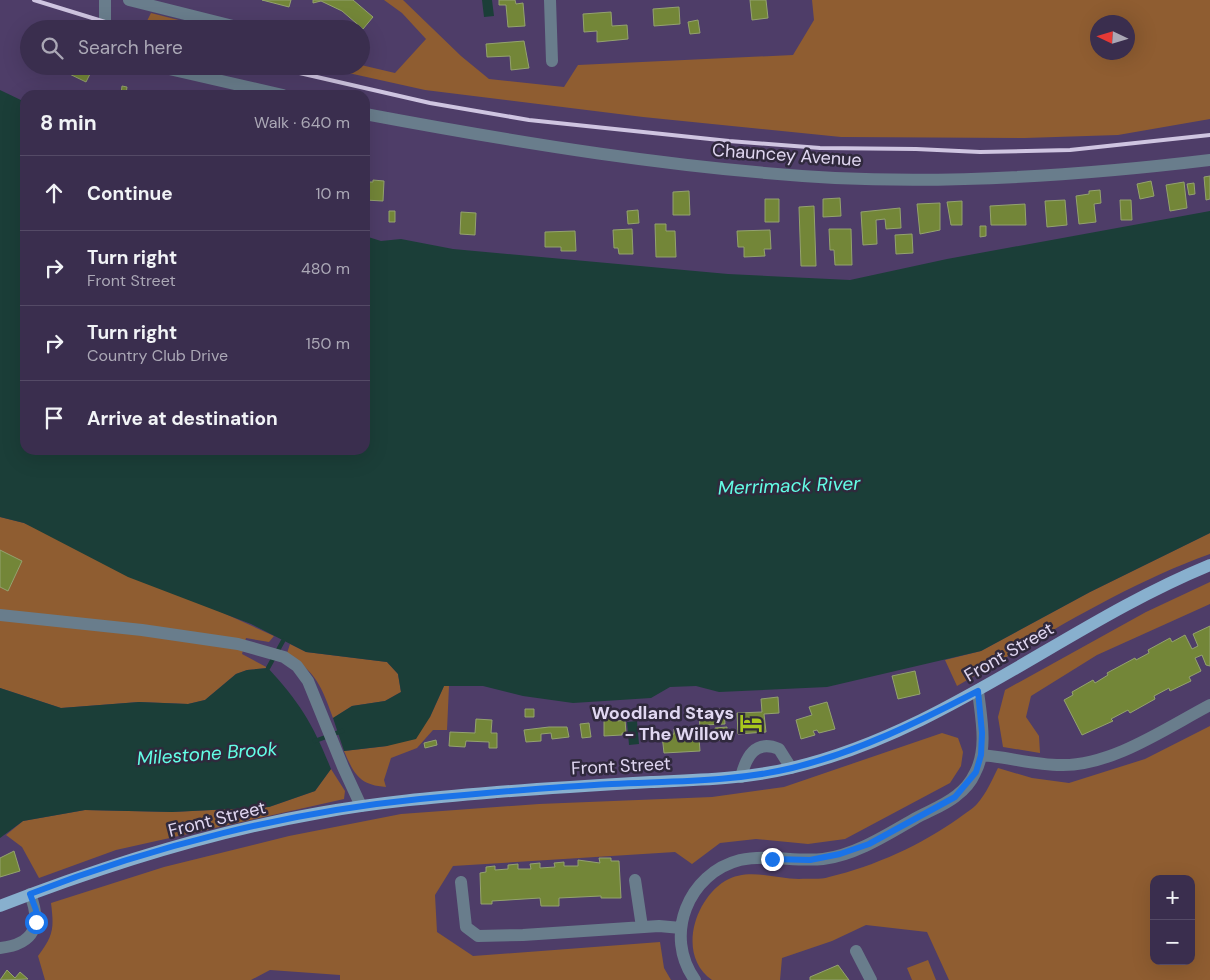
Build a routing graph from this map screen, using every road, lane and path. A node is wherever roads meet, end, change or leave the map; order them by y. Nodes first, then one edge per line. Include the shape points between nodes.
1 (105, 0) edge
2 (129, 0) edge
3 (550, 0) edge
4 (104, 20) edge
5 (209, 20) edge
6 (552, 61) dead end
7 (195, 75) edge
8 (261, 90) edge
9 (370, 115) edge
10 (1210, 160) edge
11 (1210, 565) edge
12 (2, 614) edge
13 (978, 691) junction
14 (1210, 705) edge
15 (981, 755) junction
16 (791, 768) junction
17 (741, 777) junction
18 (361, 806) junction
19 (635, 880) dead end
20 (461, 882) dead end
21 (30, 894) junction
22 (0, 906) edge
23 (642, 927) junction
24 (681, 928) junction
25 (0, 948) edge
26 (856, 951) dead end
27 (695, 980) edge
28 (871, 980) edge

1 - 4 street
2 - 5 street
3 - 6 street
7 - 8 street
9 - 10 street, Chauncey Avenue via 595,154 834,178 1025,177
11 - 13 main road, Front Street via 1121,606
12 - 18 street via 238,644 284,657 297,666 308,681
13 - 15 street
13 - 16 main road, Front Street via 862,746
14 - 15 street via 1120,752 1084,764 1042,764
15 - 24 street via 976,772 955,797 869,844 826,858 740,860 712,872 694,891
16 - 17 main road, Front Street
16 - 17 street via 779,749 767,747 750,752 745,758
17 - 18 main road, Front Street via 559,787
18 - 21 main road, Front Street via 316,813 135,858
19 - 23 street
20 - 23 street via 466,927 478,936
21 - 22 main road, Front Street
21 - 25 street via 36,910 36,922 29,938 13,947
23 - 24 street
24 - 27 street via 682,952
26 - 28 street

